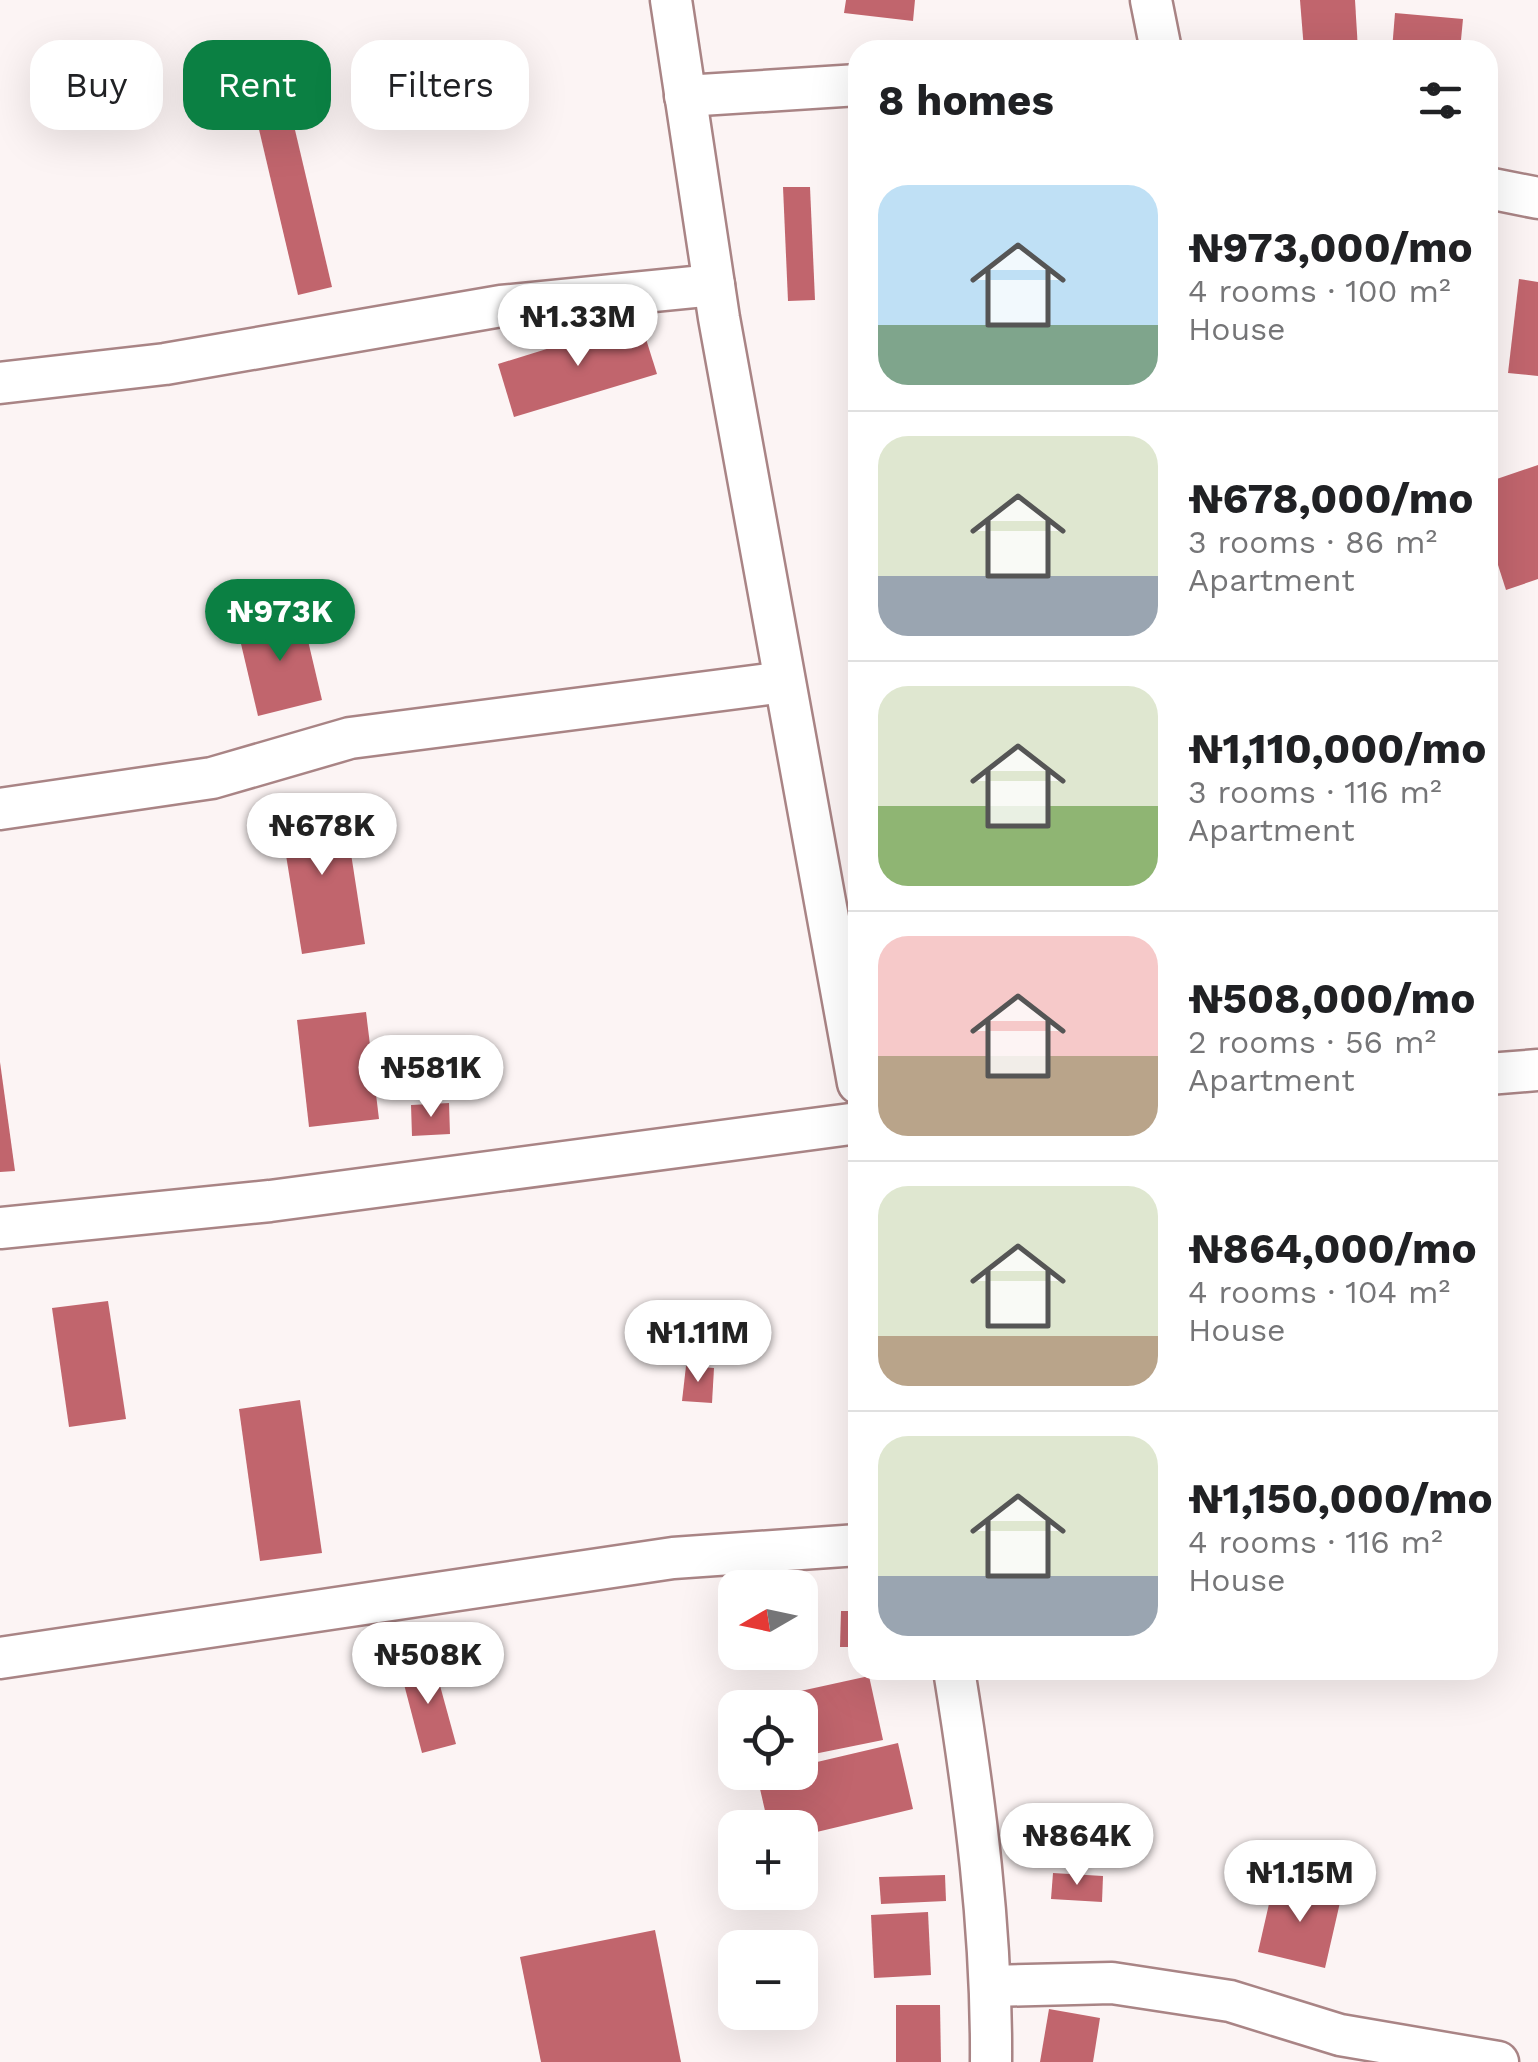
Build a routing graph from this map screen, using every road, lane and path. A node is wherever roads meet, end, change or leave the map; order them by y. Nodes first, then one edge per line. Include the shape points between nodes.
1 (671, 0) edge
2 (1150, 0) edge
3 (1158, 40) edge
4 (848, 86) edge
5 (685, 96) junction
6 (1498, 190) edge
7 (1538, 198) edge
8 (714, 285) junction
9 (0, 383) edge
10 (784, 682) junction
11 (0, 809) edge
12 (848, 1029) edge
13 (1538, 1070) edge
14 (1498, 1073) edge
15 (848, 1124) edge
16 (0, 1228) edge
17 (848, 1546) edge
18 (0, 1658) edge
19 (956, 1680) edge
20 (992, 1986) junction
21 (991, 2062) edge
22 (1498, 2062) edge

1 - 5 street
2 - 3 street
4 - 5 street
5 - 8 street
6 - 7 street
8 - 9 street via 501,306 166,364
8 - 10 street
10 - 11 street via 350,738 212,778
10 - 12 street
13 - 14 street
15 - 16 street via 479,1175
17 - 18 street via 673,1558
19 - 20 street
20 - 21 street
20 - 22 street via 1112,1982 1230,2001 1340,2035

